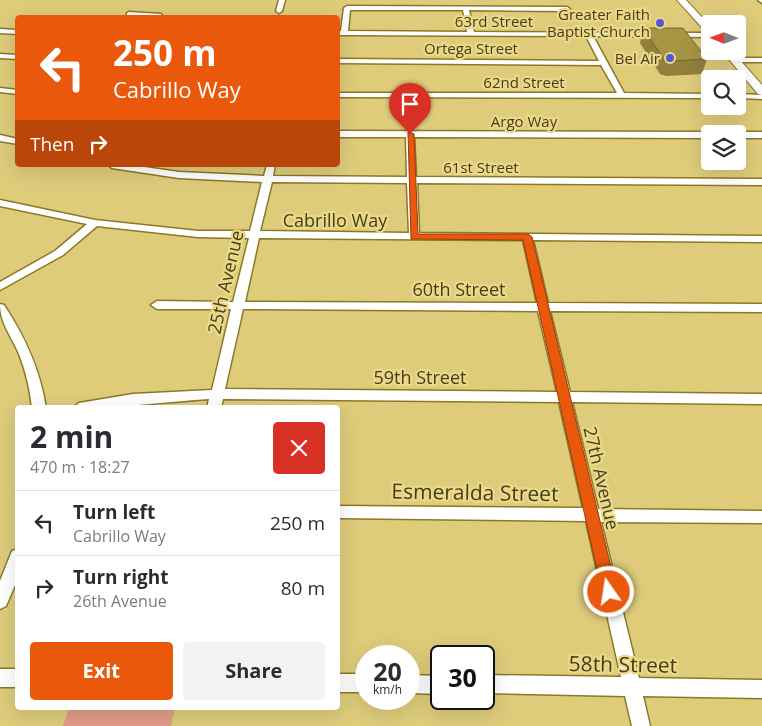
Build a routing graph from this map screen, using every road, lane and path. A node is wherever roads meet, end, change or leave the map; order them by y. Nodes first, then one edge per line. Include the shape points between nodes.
1 (282, 0) edge
2 (682, 0) edge
3 (466, 9) junction
4 (568, 9) dead end
5 (279, 11) dead end
6 (129, 14) dead end
7 (158, 15) edge
8 (701, 22) edge
9 (0, 32) edge
10 (15, 32) edge
11 (341, 33) edge
12 (701, 33) edge
13 (471, 34) junction
14 (588, 34) junction
15 (0, 56) edge
16 (15, 57) edge
17 (746, 57) edge
18 (735, 60) edge
19 (762, 60) edge
20 (340, 62) edge
21 (604, 63) junction
22 (0, 90) edge
23 (15, 92) edge
24 (762, 92) edge
25 (340, 95) edge
26 (622, 96) junction
27 (701, 96) edge
28 (746, 96) edge
29 (762, 96) edge
30 (340, 134) edge
31 (410, 134) junction
32 (701, 135) edge
33 (746, 135) edge
34 (762, 135) edge
35 (0, 138) edge
36 (15, 141) edge
37 (125, 167) edge
38 (271, 167) edge
39 (268, 180) junction
40 (412, 180) junction
41 (762, 182) edge
42 (0, 204) edge
43 (95, 223) junction
44 (254, 236) junction
45 (414, 237) junction
46 (528, 237) junction
47 (762, 239) edge
48 (0, 287) edge
49 (157, 305) dead end
50 (238, 306) junction
51 (544, 307) junction
52 (0, 308) edge
53 (762, 308) edge
54 (565, 397) junction
55 (762, 399) edge
56 (215, 401) edge
57 (38, 405) edge
58 (97, 405) edge
59 (340, 512) edge
60 (591, 515) junction
61 (762, 517) edge
62 (15, 564) edge
63 (0, 602) edge
64 (0, 678) edge
65 (15, 678) edge
66 (340, 683) edge
67 (355, 683) edge
68 (495, 684) edge
69 (632, 687) junction
70 (762, 689) edge
71 (641, 726) edge

1 - 5 street
2 - 8 main road
3 - 4 street
3 - 11 street via 347,8
3 - 13 street
6 - 7 street
9 - 10 street
11 - 13 street, 63rd Street
12 - 14 street, 63rd Street
13 - 14 street, 63rd Street
14 - 21 street
15 - 16 street
17 - 19 street
18 - 24 main road
20 - 21 street, Ortega Street
21 - 26 street
22 - 23 street
25 - 26 street, 62nd Street
26 - 27 street, 62nd Street
28 - 29 street
30 - 31 street, Argo Way
31 - 32 street, Argo Way
31 - 40 street
33 - 34 street
35 - 36 street
37 - 39 street, 61st Street via 179,175
38 - 39 street, 25th Avenue
39 - 40 street, 61st Street
39 - 44 street, 25th Avenue
40 - 41 street, 61st Street
40 - 45 street
42 - 43 street, Cabrillo Way
43 - 44 street, Cabrillo Way via 170,232
43 - 48 street via 59,253
44 - 45 street, Cabrillo Way
44 - 50 street, 25th Avenue
45 - 46 street, Cabrillo Way
46 - 47 street, Cabrillo Way
46 - 51 street, 27th Avenue
49 - 50 street, 60th Street
50 - 51 street, 60th Street
50 - 56 street, 25th Avenue
51 - 53 street, 60th Street
51 - 54 street, 27th Avenue
52 - 57 street via 24,347
54 - 55 street, 59th Street
54 - 56 street, 59th Street
54 - 60 street, 27th Avenue
56 - 58 street, 59th Street via 133,399
59 - 60 street, Esmeralda Street
60 - 61 street, Esmeralda Street
60 - 69 street, 27th Avenue
62 - 63 street
64 - 65 street
66 - 67 street
68 - 69 street, 58th Street
69 - 70 street, 58th Street
69 - 71 street, 27th Avenue

